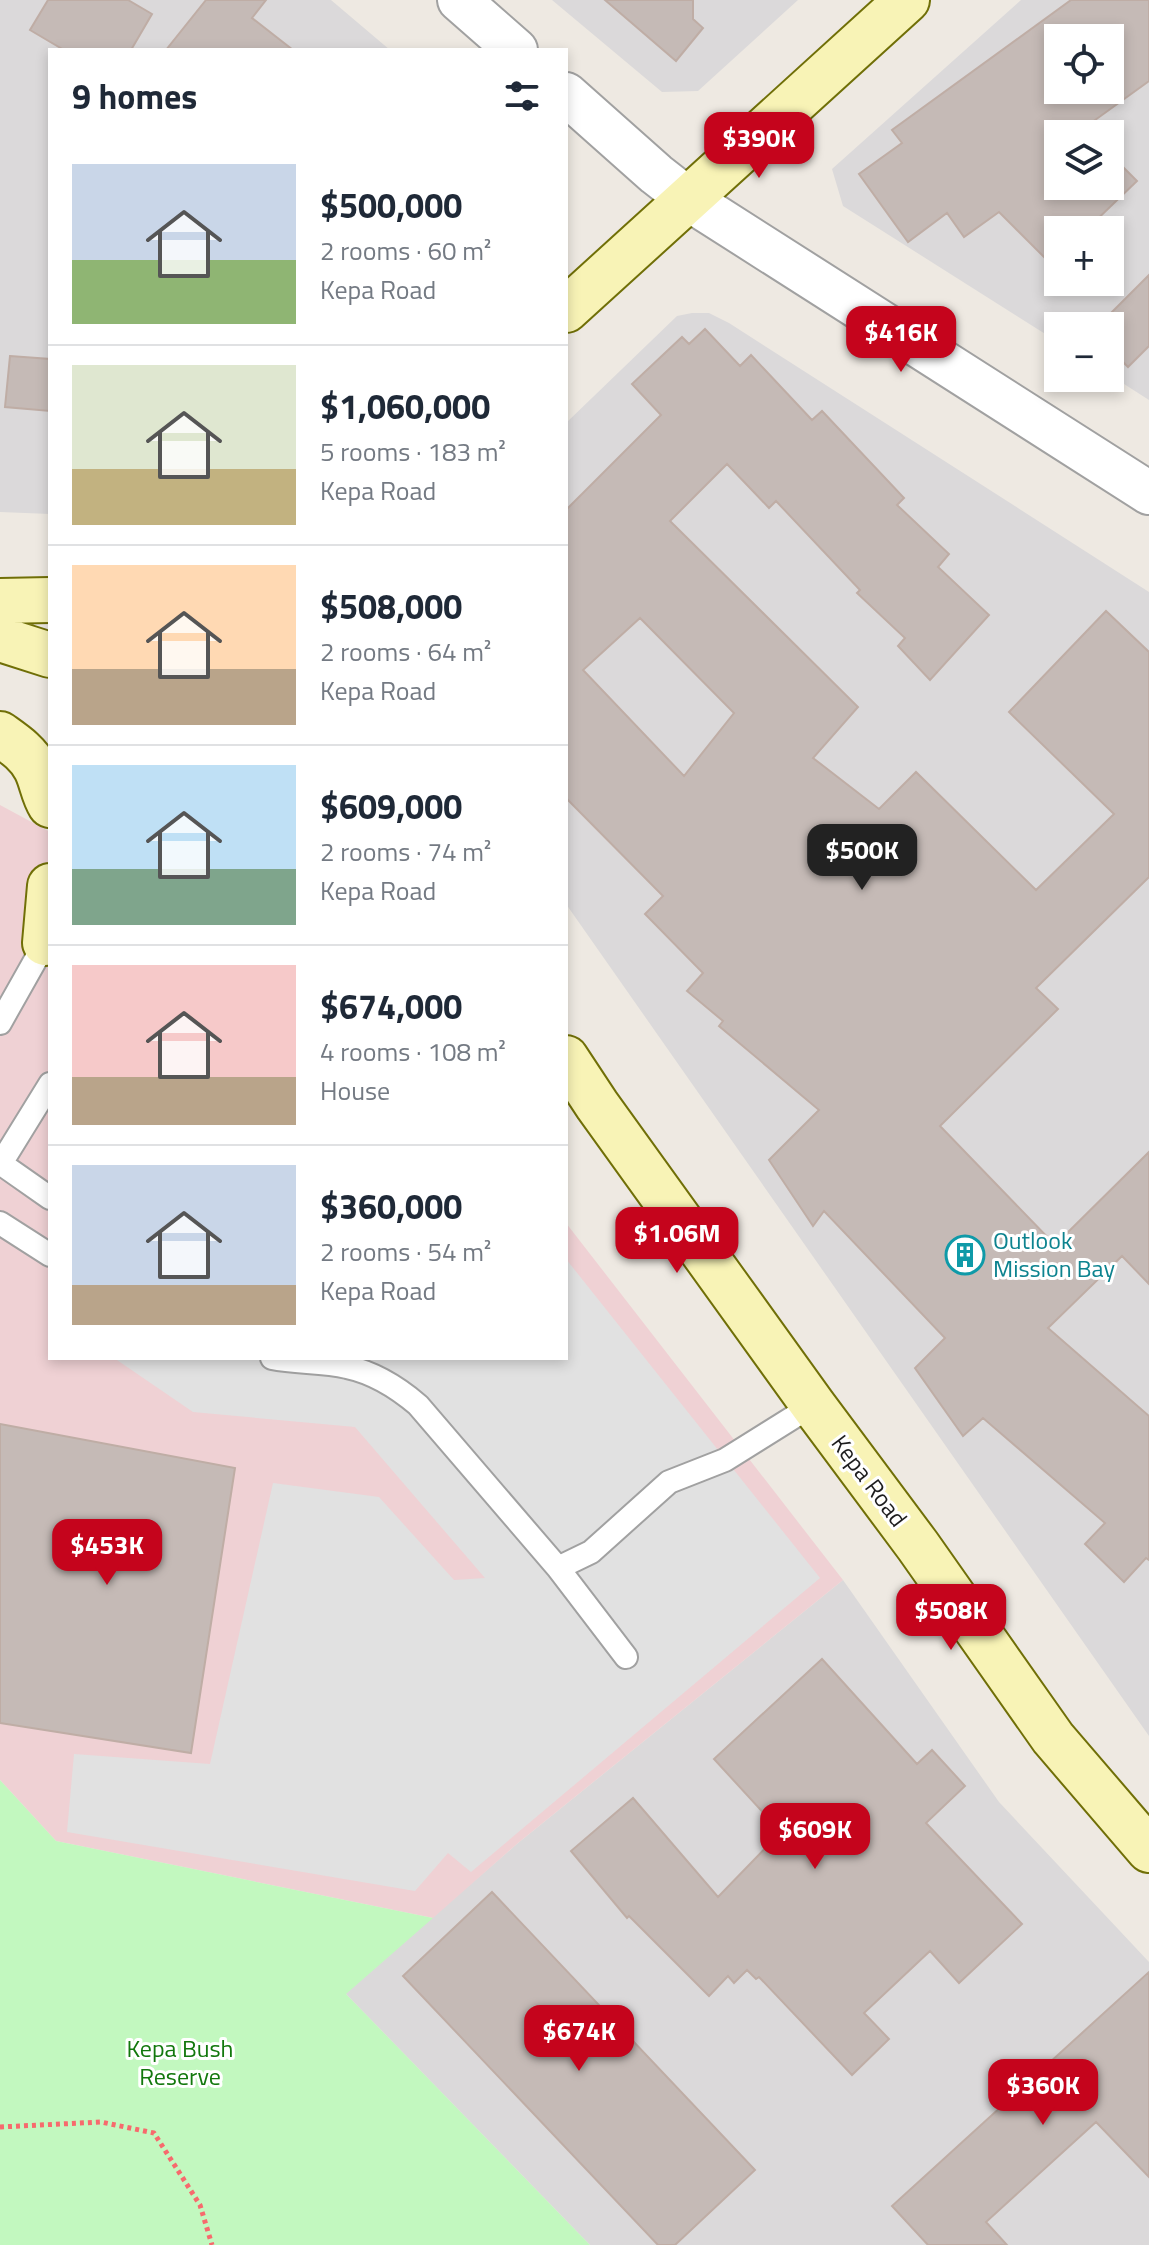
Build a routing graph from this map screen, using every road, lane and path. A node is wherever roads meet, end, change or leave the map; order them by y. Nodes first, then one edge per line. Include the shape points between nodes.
1 (459, 0) edge
2 (907, 0) edge
3 (514, 48) edge
4 (568, 96) edge
5 (688, 199) junction
6 (568, 308) edge
7 (1149, 493) edge
8 (48, 600) edge
9 (0, 601) edge
10 (0, 639) edge
11 (48, 654) edge
12 (0, 731) edge
13 (48, 745) edge
14 (48, 802) edge
15 (47, 939) edge
16 (0, 1023) edge
17 (568, 1062) edge
18 (48, 1087) edge
19 (582, 1093) edge
20 (1, 1164) edge
21 (48, 1197) edge
22 (0, 1223) edge
23 (48, 1254) edge
24 (290, 1360) edge
25 (813, 1405) junction
26 (558, 1568) junction
27 (626, 1657) dead end
28 (1149, 1850) edge
29 (0, 2127) edge
30 (212, 2245) edge

1 - 3 street
2 - 5 main road
4 - 5 street
5 - 6 main road
5 - 7 street
8 - 9 main road
10 - 11 main road
12 - 13 main road
12 - 14 main road via 26,753
15 - 16 lane
17 - 19 main road, Kepa Road
18 - 20 lane
19 - 25 main road, Kepa Road
20 - 21 lane
22 - 23 lane
24 - 26 lane via 345,1366 398,1388
25 - 26 lane via 725,1460 669,1482 591,1552
25 - 28 main road, Kepa Road via 1053,1738
26 - 27 lane
29 - 30 path via 101,2122 154,2133 200,2205

